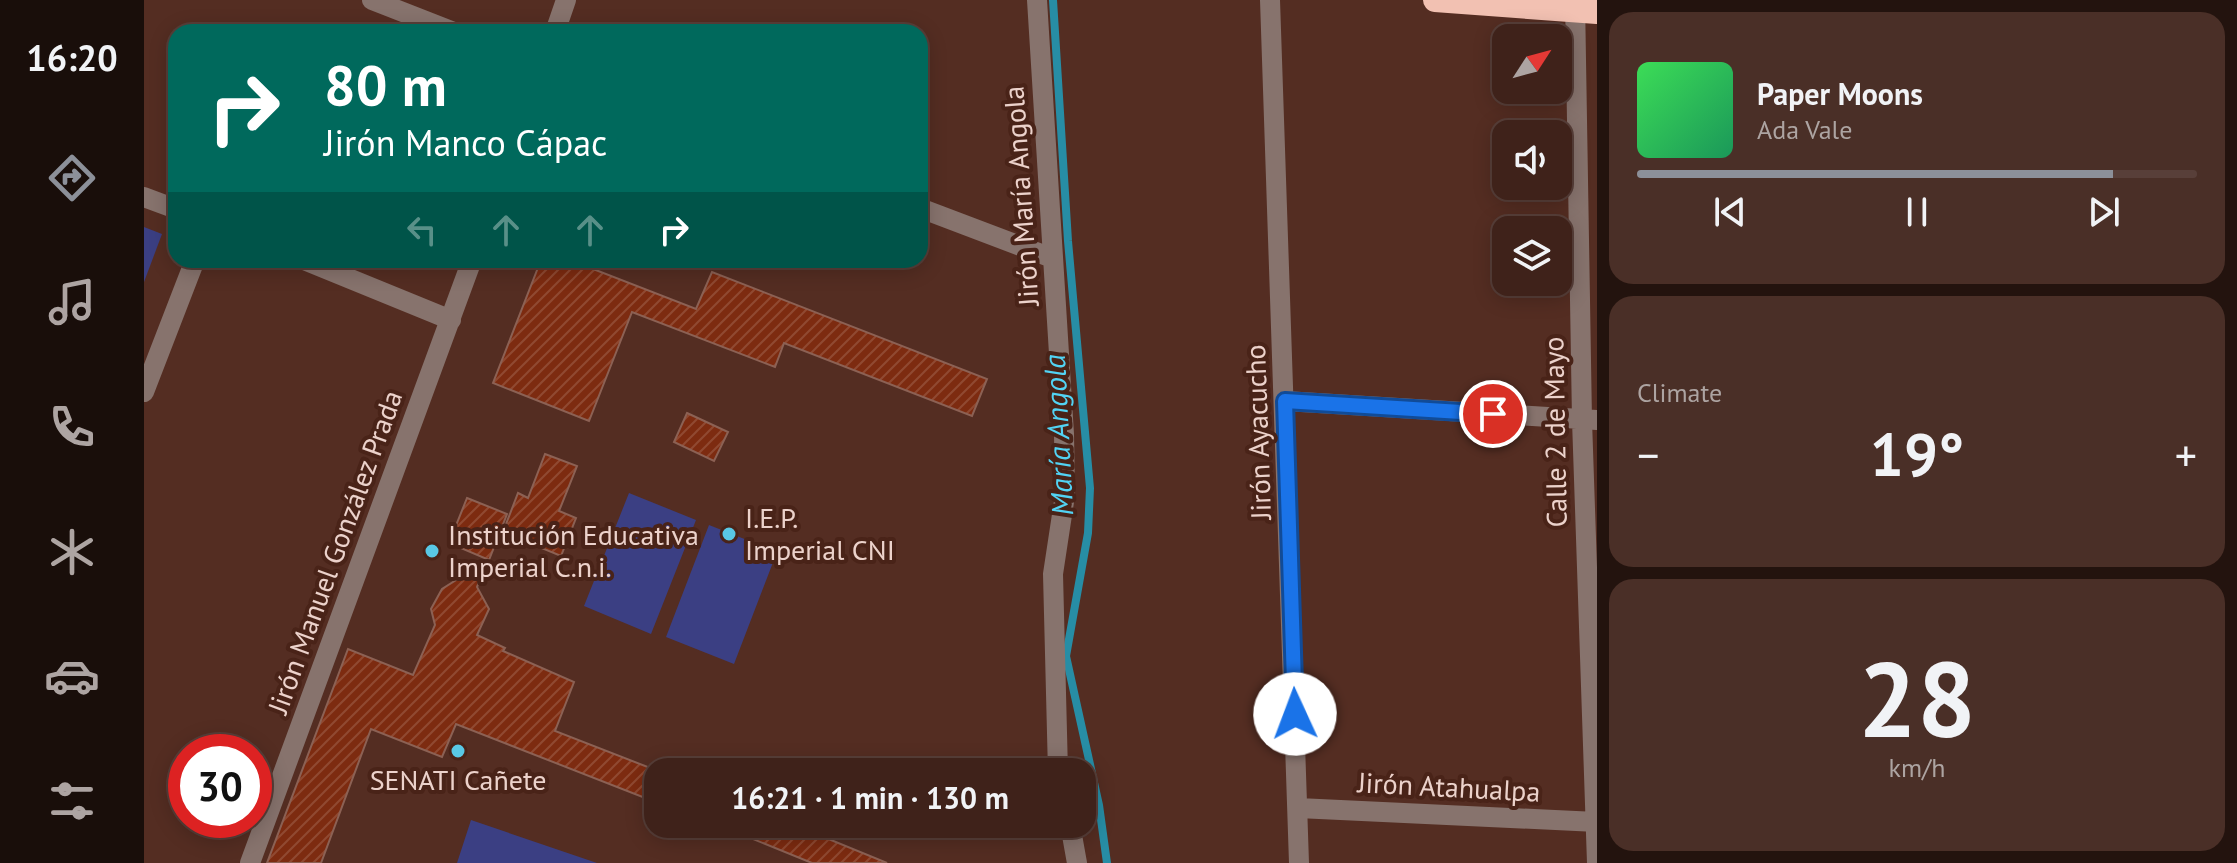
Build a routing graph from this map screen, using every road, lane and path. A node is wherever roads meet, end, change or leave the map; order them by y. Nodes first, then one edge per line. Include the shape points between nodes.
1 (372, 0) edge
2 (566, 0) edge
3 (1037, 0) edge
4 (1270, 0) edge
5 (1435, 0) edge
6 (1583, 8) edge
7 (434, 24) edge
8 (558, 24) edge
9 (144, 197) edge
10 (168, 206) edge
11 (928, 211) edge
12 (1052, 258) junction
13 (192, 268) edge
14 (324, 268) edge
15 (469, 268) edge
16 (451, 320) junction
17 (144, 392) edge
18 (1285, 401) junction
19 (1589, 420) edge
20 (1058, 758) edge
21 (1298, 808) junction
22 (1596, 822) edge
23 (1073, 838) edge
24 (250, 863) edge
25 (1077, 863) edge
26 (1299, 863) edge
27 (1597, 863) edge

1 - 7 street
2 - 8 street
3 - 12 street, Jirón María Angola
4 - 18 street, Jirón Ayacucho
5 - 6 highway
6 - 19 street, Calle 2 de Mayo
9 - 10 street
11 - 12 street
12 - 20 street, Jirón María Angola via 1065,495 1053,574
13 - 17 street
14 - 16 street
15 - 16 street, Jirón Manuel González Prada
16 - 24 street, Jirón Manuel González Prada
18 - 19 street
18 - 21 street, Jirón Ayacucho
19 - 22 street, Calle 2 de Mayo
21 - 22 street, Jirón Atahualpa
21 - 26 street, Jirón Ayacucho
22 - 27 street, Calle 2 de Mayo
23 - 25 street

